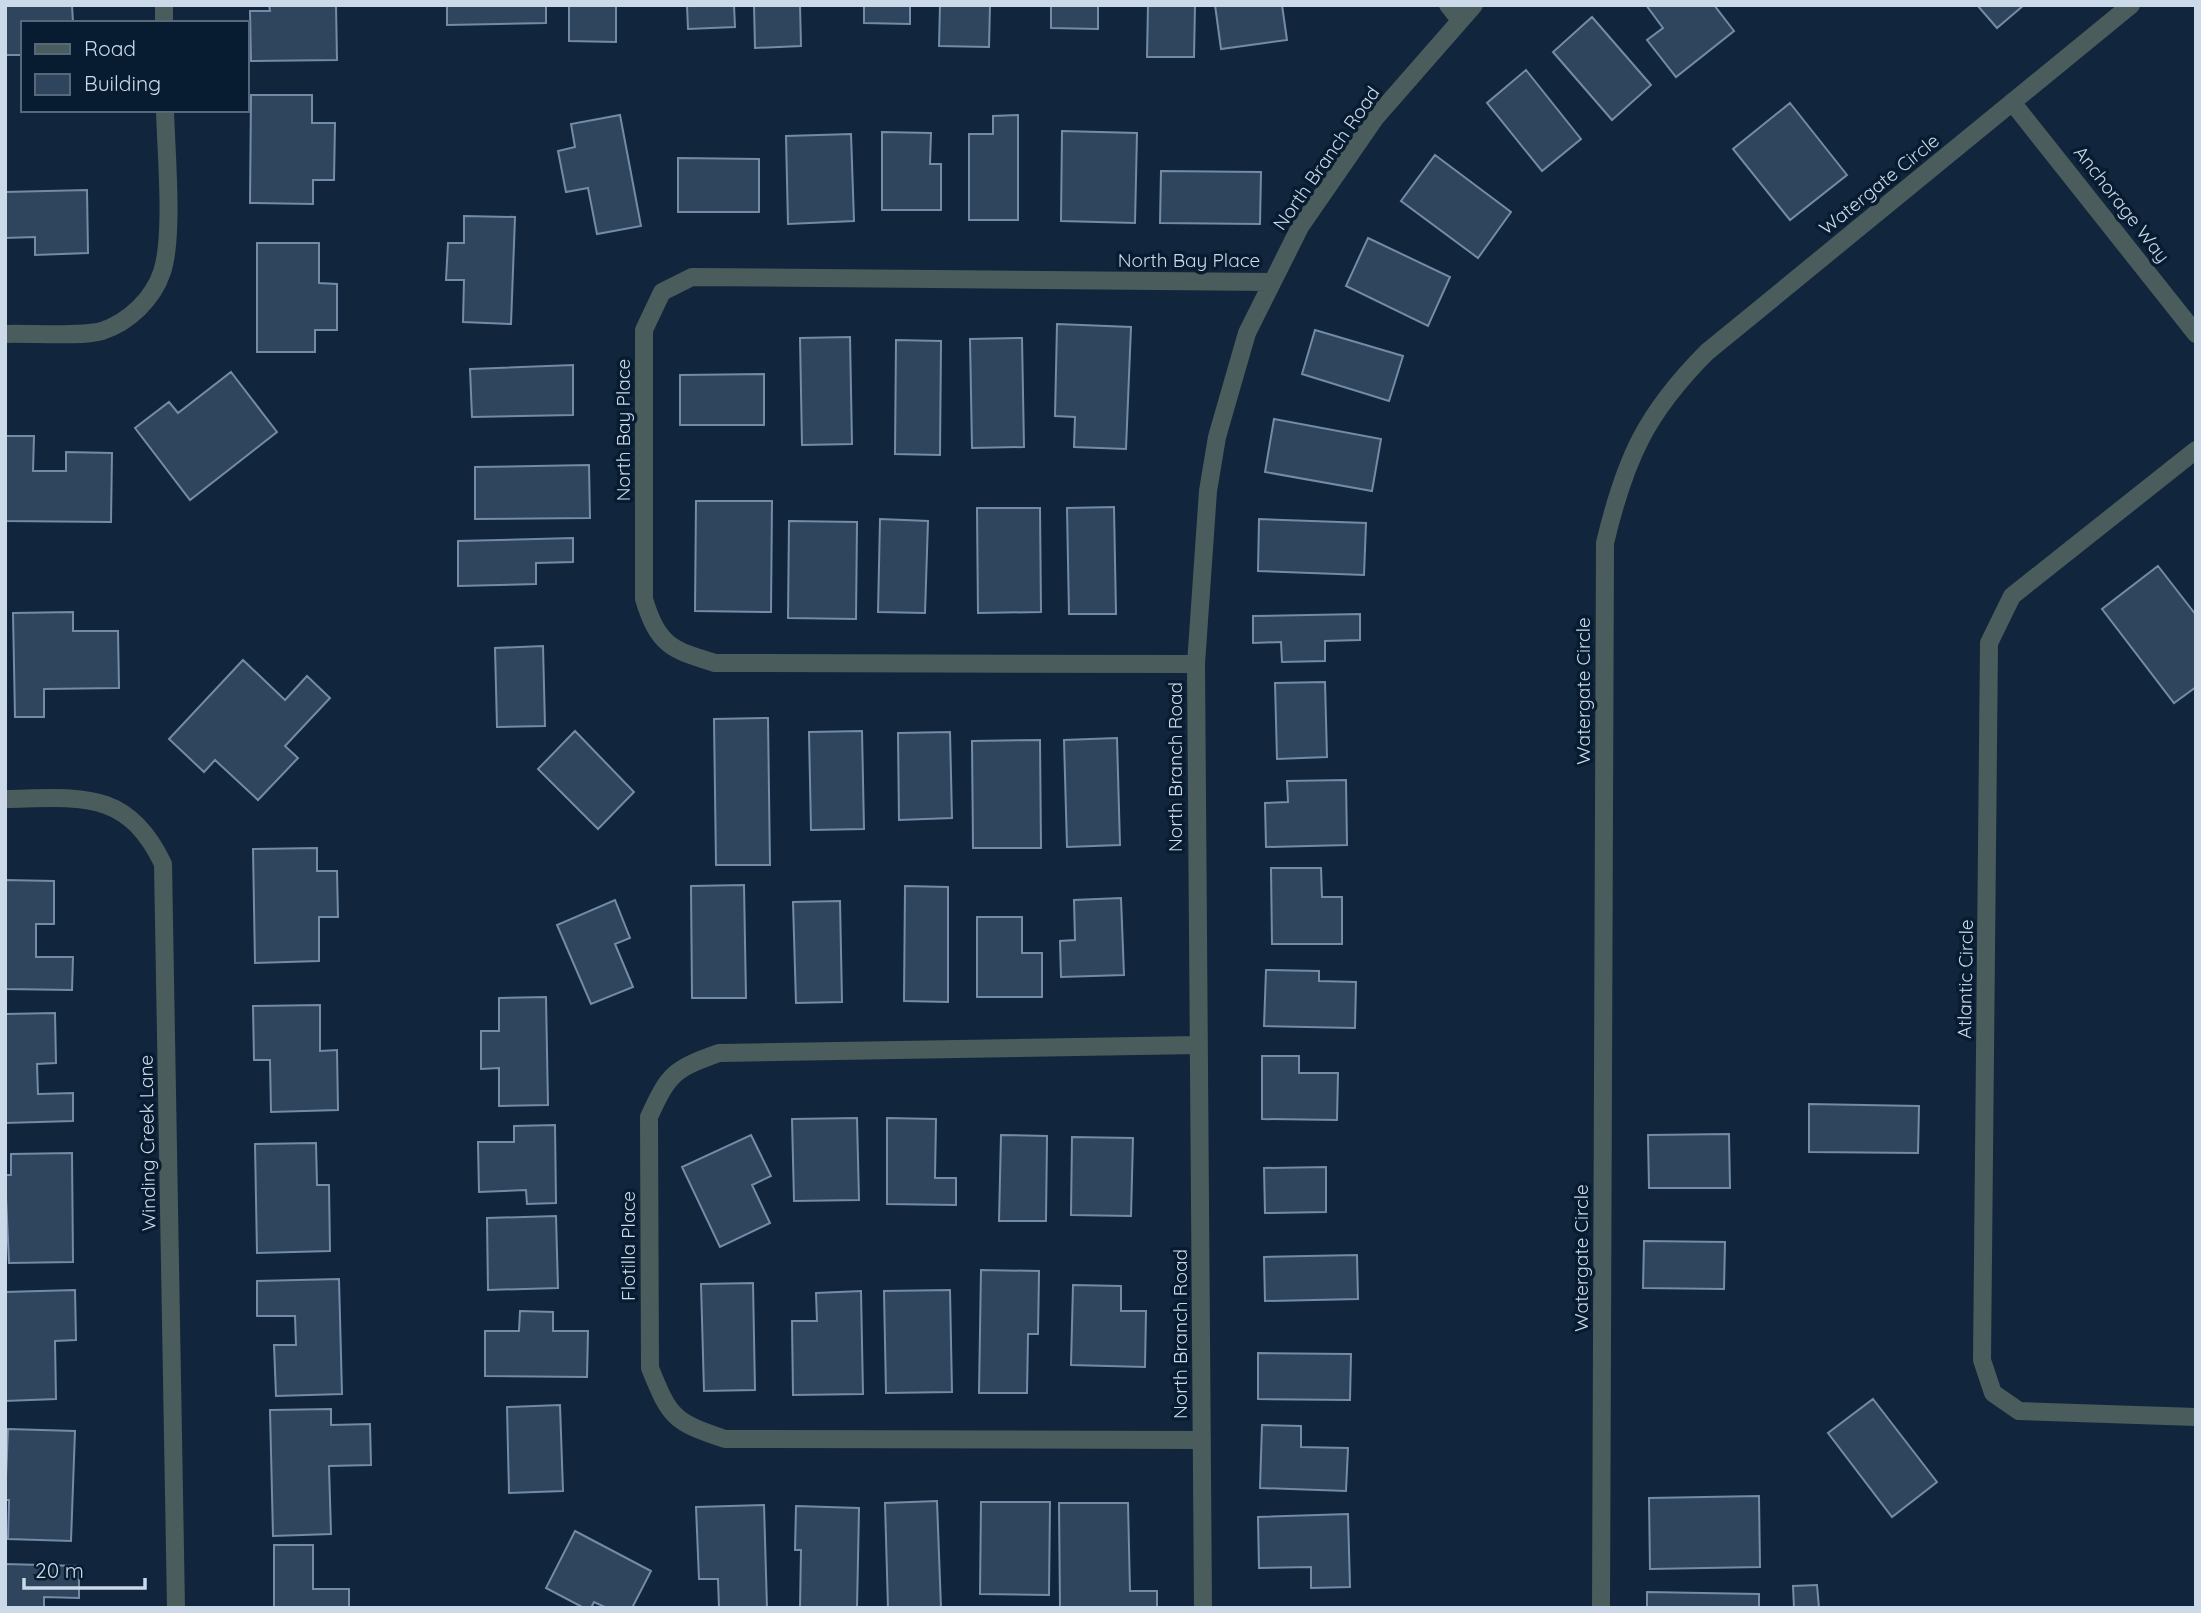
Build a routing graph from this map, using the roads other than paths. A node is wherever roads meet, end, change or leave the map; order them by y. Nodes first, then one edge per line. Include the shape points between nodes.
1 (1474, 5) edge
2 (2131, 5) edge
3 (1454, 12) edge
4 (2012, 102) junction
5 (165, 112) edge
6 (1271, 282) junction
7 (5, 334) edge
8 (2196, 334) edge
9 (2196, 450) edge
10 (1196, 664) junction
11 (5, 799) edge
12 (1198, 1045) junction
13 (2196, 1417) edge
14 (1202, 1440) junction
15 (176, 1608) edge
16 (1203, 1608) edge
17 (1601, 1608) edge

1 - 3 street, North Branch Road
2 - 4 street, Watergate Circle
3 - 6 street, North Branch Road via 1300,227
4 - 8 street, Anchorage Way
4 - 17 street, Watergate Circle via 1707,352 1652,415 1619,484 1605,543
5 - 7 street via 167,242 162,272 149,298 128,319 101,332
6 - 10 street, North Branch Road via 1247,333 1217,437 1208,491
6 - 10 street, North Bay Place via 692,277 662,292 644,330 644,599 658,636 676,651 715,663
9 - 13 street, Atlantic Circle via 2012,596 1989,643 1982,1360 1993,1393 2019,1411
10 - 12 street, North Branch Road
11 - 15 street, Winding Creek Lane via 74,798 104,803 130,816 150,837 163,864
12 - 14 street, North Branch Road
12 - 14 street, Flotilla Place via 719,1053 681,1066 661,1090 649,1117 650,1368 665,1406 684,1425 724,1439
14 - 16 street, North Branch Road

